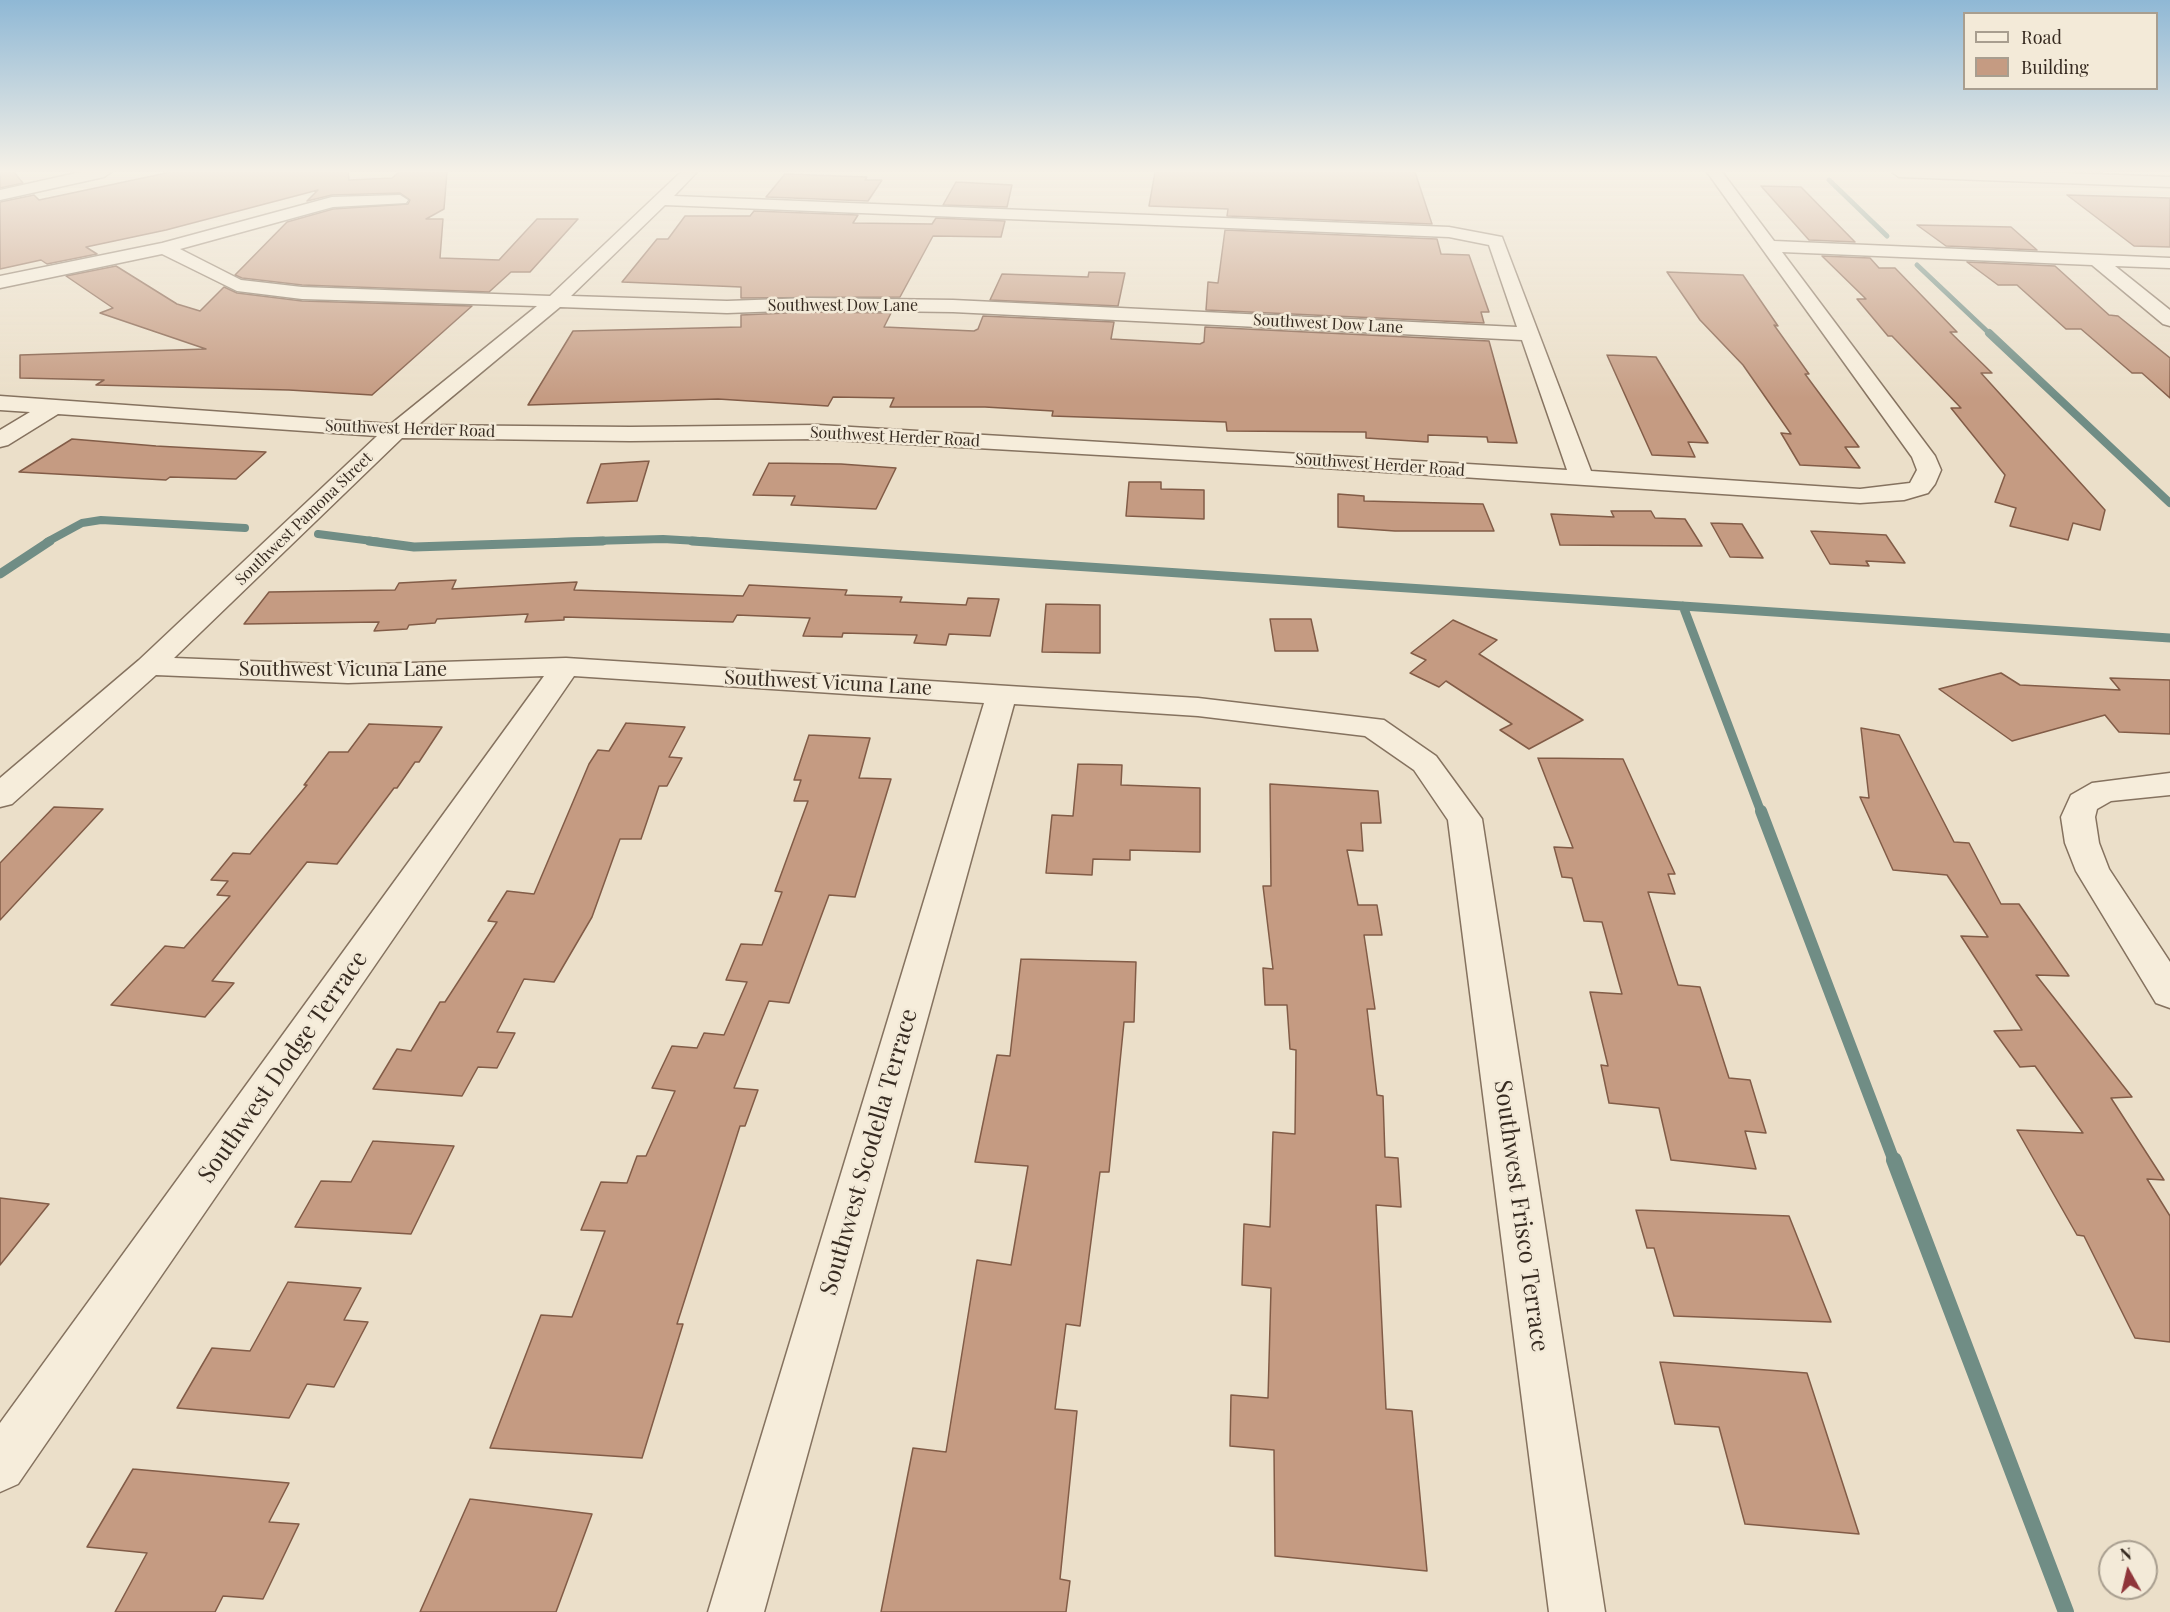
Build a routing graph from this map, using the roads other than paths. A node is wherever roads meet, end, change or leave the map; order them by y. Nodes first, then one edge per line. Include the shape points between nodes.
1 (612, 247) edge
2 (1498, 247) edge
3 (1770, 247) edge
4 (1798, 247) edge
5 (164, 248) joint
6 (2097, 260) junction
7 (2170, 263) edge
8 (0, 282) edge
9 (553, 303) junction
10 (2170, 320) edge
11 (1530, 334) junction
12 (0, 403) edge
13 (56, 406) junction
14 (396, 431) junction
15 (0, 440) edge
16 (1582, 479) junction
17 (149, 666) junction
18 (566, 668) junction
19 (1002, 693) junction
20 (2170, 784) edge
21 (0, 796) edge
22 (1465, 819) joint
23 (2170, 993) edge
24 (0, 1466) edge
25 (736, 1612) edge
26 (1577, 1612) edge

1 - 9 street, Southwest Pamona Street
2 - 11 street
3 - 16 street, Southwest Herder Road via 1923,456 1929,470 1927,479 1919,488 1904,493 1860,496
4 - 6 street
5 - 8 street
5 - 9 street, Southwest Dow Lane via 237,285 302,293
6 - 7 street
6 - 10 street
9 - 11 street, Southwest Dow Lane via 953,306
9 - 14 street, Southwest Pamona Street
11 - 16 street
12 - 13 street, Southwest Herder Road
13 - 14 street, Southwest Herder Road
13 - 15 street
14 - 16 street, Southwest Herder Road via 818,432
14 - 17 street, Southwest Pamona Street
17 - 18 street, Southwest Vicuna Lane via 348,674
17 - 21 street, Southwest Pamona Street
18 - 19 street, Southwest Vicuna Lane
18 - 24 street, Southwest Dodge Terrace
19 - 22 street, Southwest Vicuna Lane via 1198,707 1372,727 1425,763
19 - 25 street, Southwest Scodella Terrace
20 - 23 street via 2104,791 2083,803 2078,817 2082,843 2093,871
22 - 26 street, Southwest Frisco Terrace

